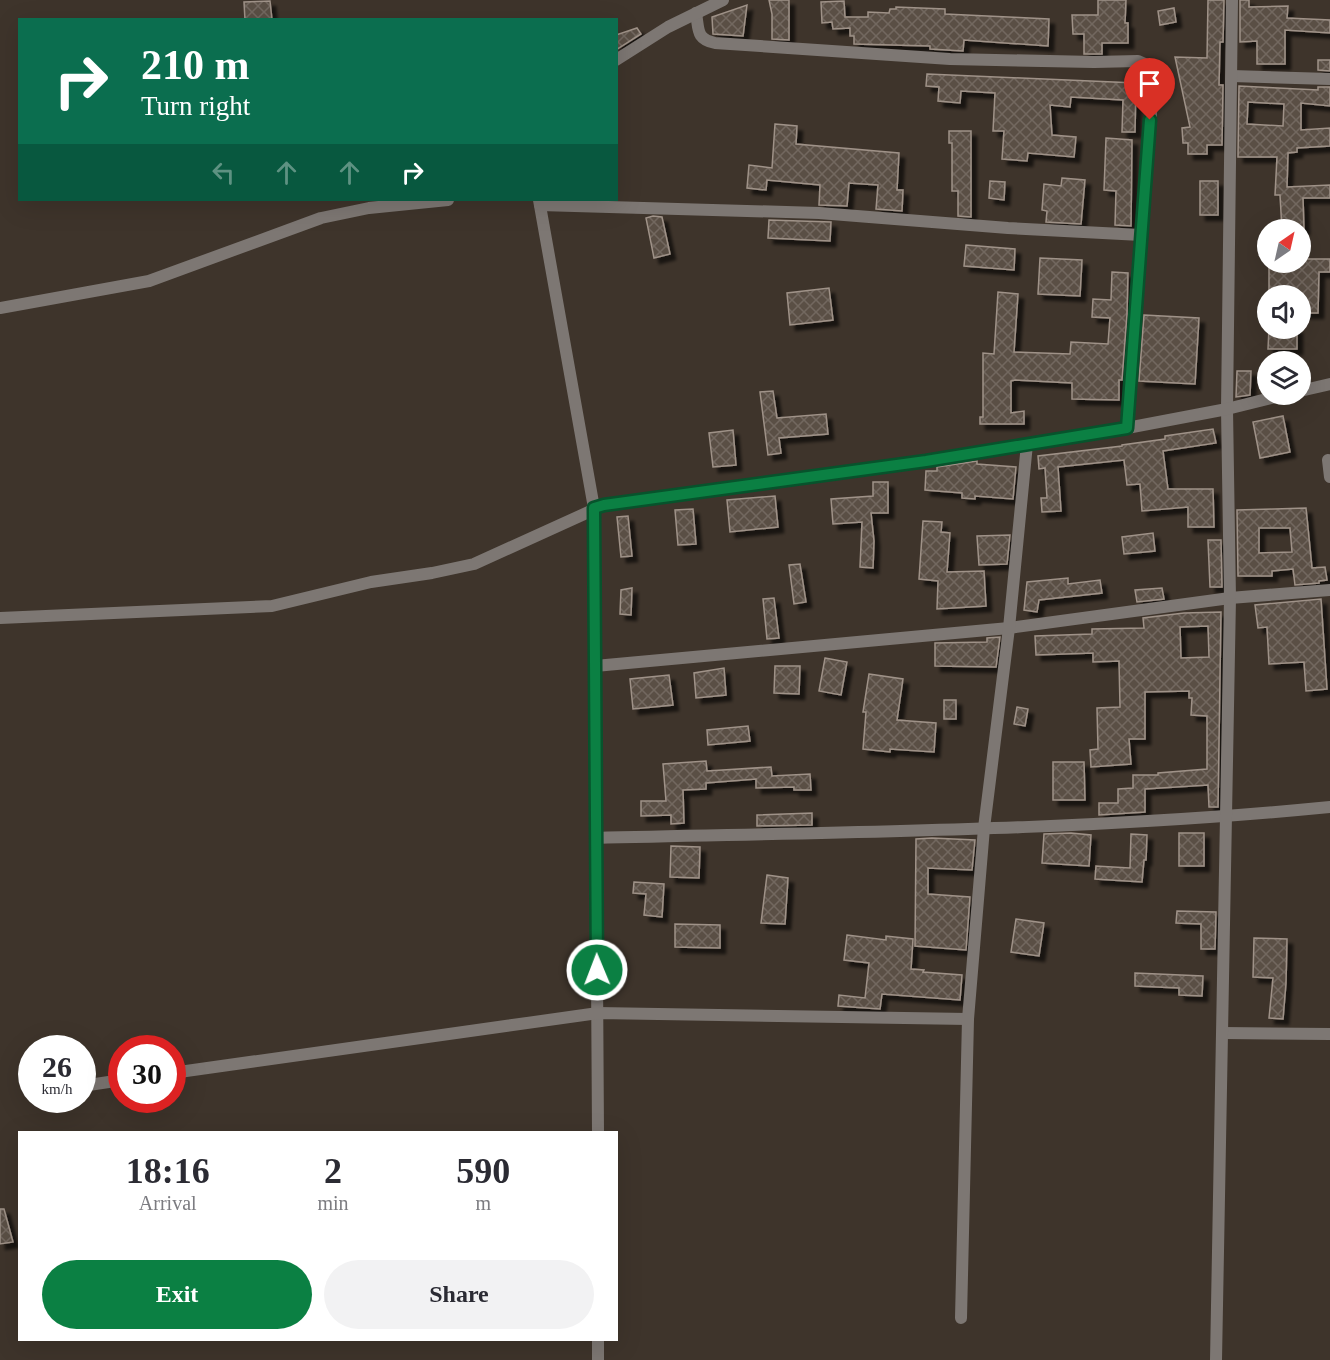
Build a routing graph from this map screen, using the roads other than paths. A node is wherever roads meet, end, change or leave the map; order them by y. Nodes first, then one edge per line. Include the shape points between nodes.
1 (723, 0) edge
2 (1232, 0) edge
3 (696, 14) junction
4 (618, 59) edge
5 (1232, 76) junction
6 (1330, 79) edge
7 (438, 201) edge
8 (540, 202) edge
9 (1141, 235) junction
10 (0, 308) edge
11 (1330, 384) edge
12 (1311, 388) edge
13 (1257, 402) edge
14 (1227, 409) junction
15 (1127, 428) junction
16 (1027, 444) junction
17 (1328, 460) dead end
18 (1330, 477) edge
19 (594, 508) junction
20 (1330, 590) edge
21 (1230, 598) junction
22 (0, 618) edge
23 (1009, 628) junction
24 (596, 666) junction
25 (1330, 807) edge
26 (1227, 817) junction
27 (984, 828) junction
28 (596, 838) junction
29 (598, 1013) junction
30 (968, 1019) junction
31 (1223, 1033) junction
32 (1330, 1034) edge
33 (186, 1071) edge
34 (598, 1131) edge
35 (961, 1318) dead end
36 (598, 1341) edge
37 (598, 1360) edge
38 (1216, 1360) edge

1 - 3 street
2 - 5 street
3 - 4 street
3 - 9 street via 700,38 715,43 950,59 1138,61 1148,65 1154,74
5 - 6 street
5 - 14 street
7 - 10 street via 369,208 321,218 149,281
8 - 9 street via 819,213
8 - 19 street
9 - 15 street
11 - 12 street
13 - 14 street
14 - 15 street
14 - 21 street
15 - 16 street
16 - 19 street
16 - 23 street
17 - 18 street
19 - 22 street via 474,564 370,582 273,606
19 - 24 street
20 - 21 street
21 - 23 street
21 - 26 street
23 - 24 street
23 - 27 street
24 - 28 street
25 - 26 street
26 - 27 street
26 - 31 street
27 - 28 street
27 - 30 street
28 - 29 street
29 - 30 street
29 - 33 street
29 - 34 street
30 - 35 street
31 - 32 street
31 - 38 street
36 - 37 street

